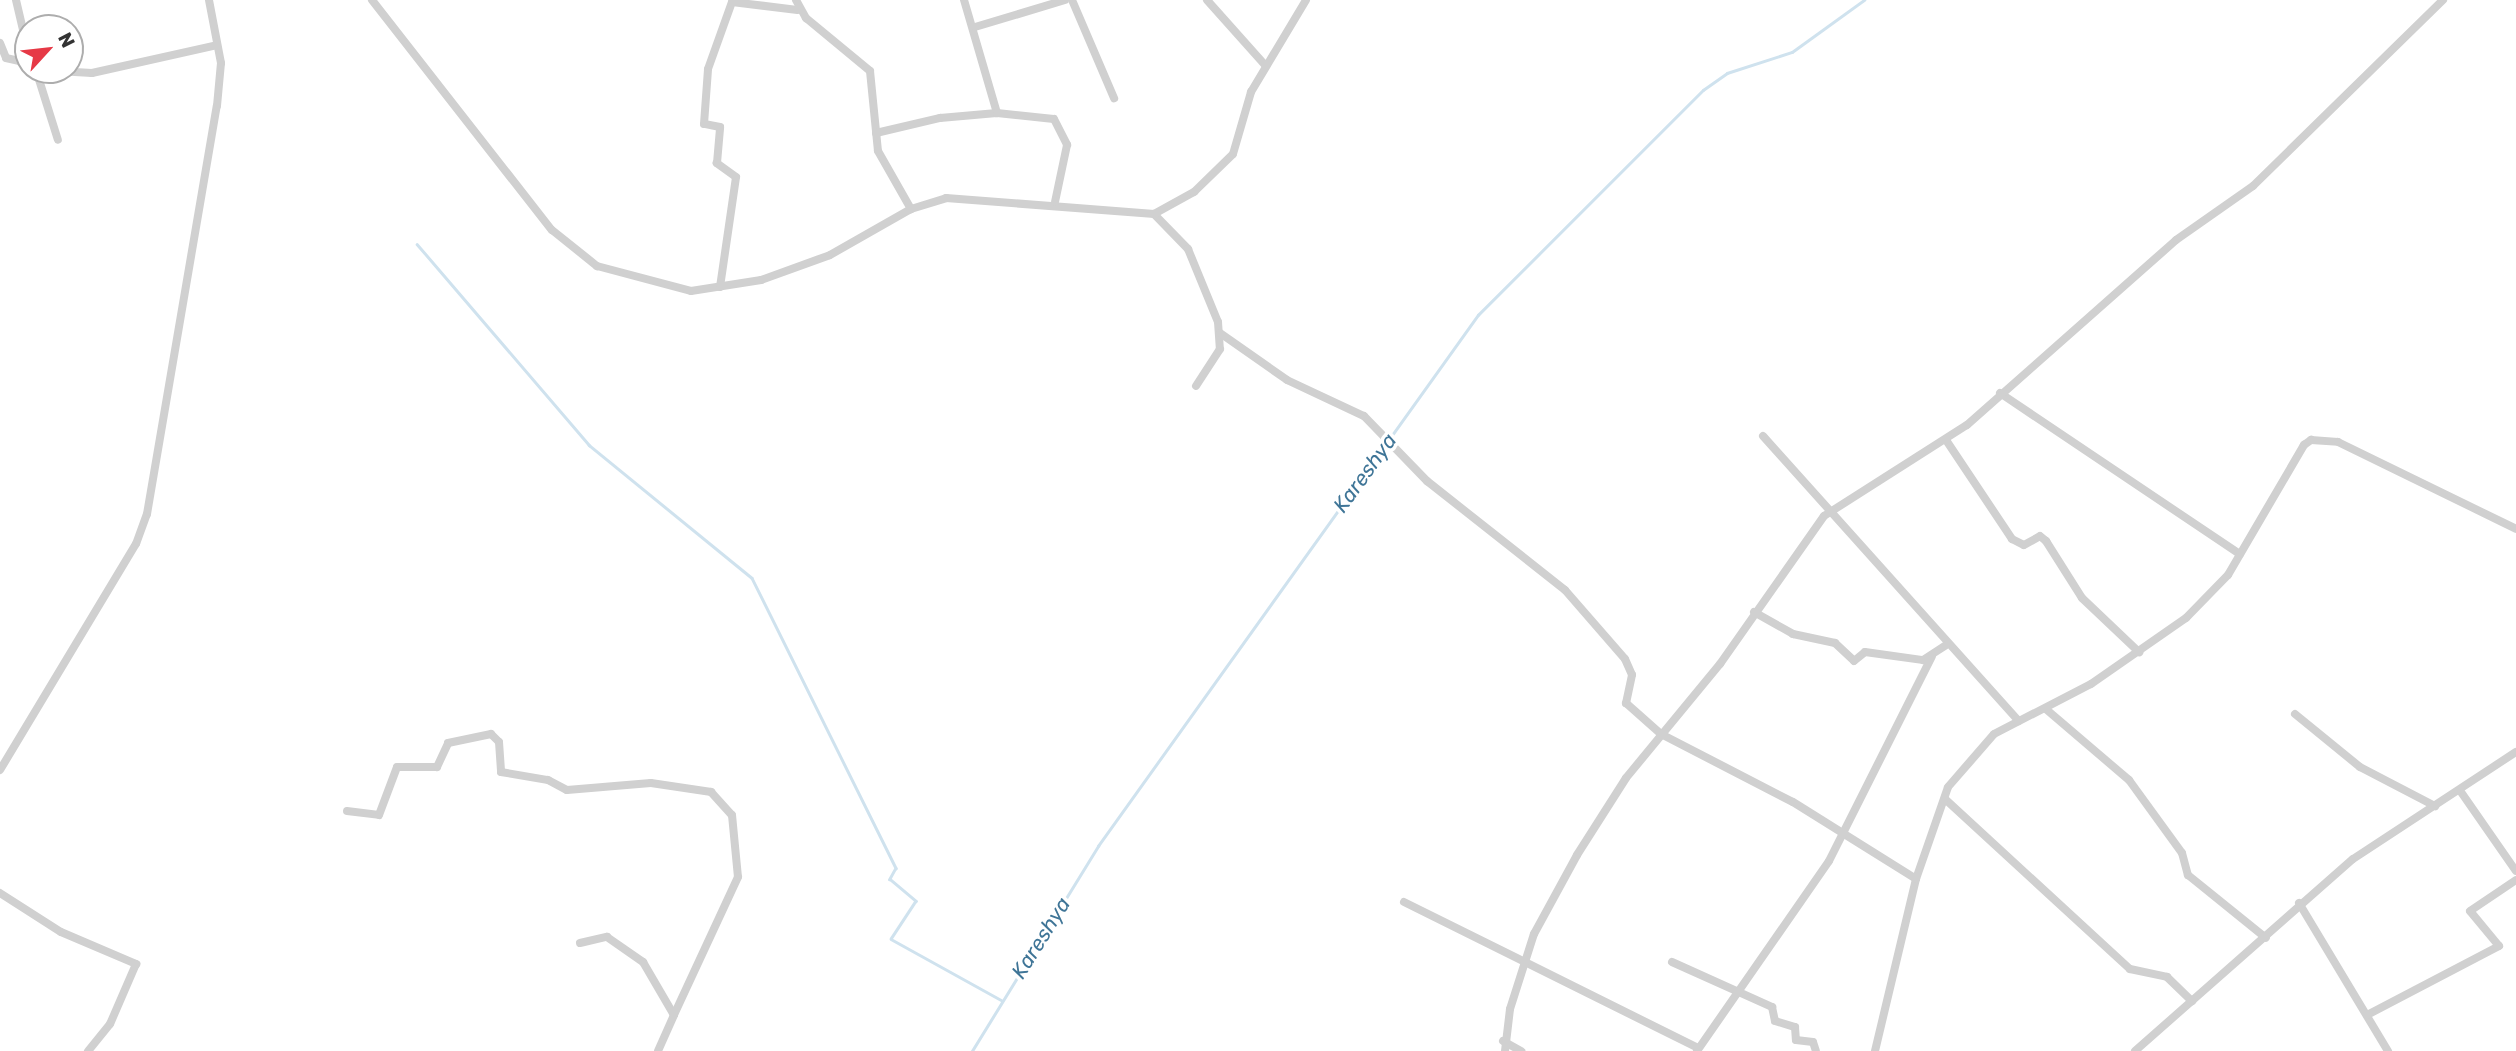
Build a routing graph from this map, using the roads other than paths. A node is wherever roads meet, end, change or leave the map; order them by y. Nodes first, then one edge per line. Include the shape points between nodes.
1 (209, 0) edge
2 (372, 0) edge
3 (796, 0) edge
4 (964, 0) edge
5 (1065, 0) edge
6 (1072, 0) edge
7 (1206, 0) edge
8 (1306, 0) edge
9 (2443, 0) edge
10 (798, 10) junction
11 (975, 27) junction
12 (0, 43) edge
13 (218, 45) junction
14 (14, 60) edge
15 (1265, 65) junction
16 (84, 73) edge
17 (40, 84) edge
18 (1114, 98) dead end
19 (997, 113) junction
20 (876, 134) junction
21 (58, 140) dead end
22 (1055, 202) junction
23 (911, 209) junction
24 (1154, 214) junction
25 (720, 287) junction
26 (1220, 333) junction
27 (1196, 386) dead end
28 (2000, 393) junction
29 (1763, 436) dead end
30 (1946, 440) junction
31 (1832, 508) junction
32 (2516, 529) edge
33 (2240, 555) junction
34 (1754, 612) junction
35 (1946, 645) junction
36 (2139, 652) junction
37 (1932, 656) junction
38 (2048, 710) junction
39 (2295, 714) dead end
40 (2019, 721) junction
41 (1661, 734) junction
42 (2516, 752) edge
43 (0, 770) edge
44 (2461, 792) junction
45 (1945, 799) junction
46 (2435, 806) junction
47 (346, 811) dead end
48 (1839, 833) junction
49 (2516, 871) edge
50 (1916, 879) junction
51 (2516, 880) edge
52 (0, 893) edge
53 (1404, 902) dead end
54 (2299, 904) junction
55 (2266, 938) junction
56 (580, 943) dead end
57 (1672, 962) dead end
58 (1525, 965) junction
59 (1735, 992) junction
60 (2192, 1001) junction
61 (674, 1015) junction
62 (2367, 1015) junction
63 (1503, 1041) junction
64 (1698, 1050) edge
65 (88, 1051) edge
66 (658, 1051) edge
67 (1505, 1051) edge
68 (1521, 1051) edge
69 (1816, 1051) edge
70 (1875, 1051) edge
71 (2135, 1051) edge
72 (2388, 1051) edge

1 - 13 street
2 - 25 street via 552,230 580,256 675,289
3 - 10 street
4 - 11 street
5 - 11 street
6 - 18 street
7 - 15 street
8 - 15 street
9 - 28 street via 2253,186 2176,240
10 - 20 street via 870,71
10 - 25 street via 732,2 708,69 704,124 720,127 717,163 736,177
11 - 19 street
12 - 14 street via 6,58
13 - 16 street
13 - 43 street via 217,106 148,514 136,544
15 - 24 street via 1233,154 1194,192
17 - 21 street
19 - 20 street
19 - 22 street via 1036,114 1064,130 1063,188
20 - 23 street via 880,158
22 - 23 street via 946,198
22 - 24 street
23 - 25 street via 797,269
24 - 26 street via 1172,228 1205,279
26 - 27 street via 1220,349
26 - 41 street via 1287,380 1364,416 1427,481 1545,573 1625,659 1632,675 1626,703
28 - 30 street
28 - 33 street
29 - 31 street
30 - 31 street
30 - 36 street via 2012,539 2024,545 2040,536 2046,541 2082,598
31 - 34 street
31 - 35 street via 1906,588
32 - 33 street via 2338,442 2311,440
33 - 36 street via 2186,618
34 - 37 street via 1793,634 1835,643 1854,660 1865,652 1886,658
34 - 41 street
35 - 37 street
35 - 40 street
36 - 38 street
37 - 48 street via 1895,741
38 - 40 street
38 - 55 street via 2129,780 2182,853 2188,875
39 - 46 street via 2360,767
40 - 45 street via 1994,734
41 - 48 street
41 - 58 street via 1577,855
42 - 44 street
44 - 46 street
44 - 49 street
45 - 50 street
45 - 60 street via 2130,969 2167,977
46 - 54 street
47 - 61 street via 379,815 397,767 437,767 447,743 491,734 499,743 500,772 548,779 567,790 651,783 711,792 732,815 738,877
48 - 50 street
48 - 59 street via 1829,860
50 - 70 street
51 - 62 street via 2470,911 2498,946
52 - 65 street via 61,932 136,964 110,1024
53 - 58 street
54 - 55 street
54 - 62 street
55 - 60 street
56 - 61 street via 602,936 630,948
57 - 59 street
58 - 63 street
58 - 64 street
59 - 64 street
59 - 69 street via 1772,1007 1775,1021 1796,1027 1796,1040 1813,1042
60 - 71 street
61 - 66 street
62 - 72 street
63 - 67 street
63 - 68 street

